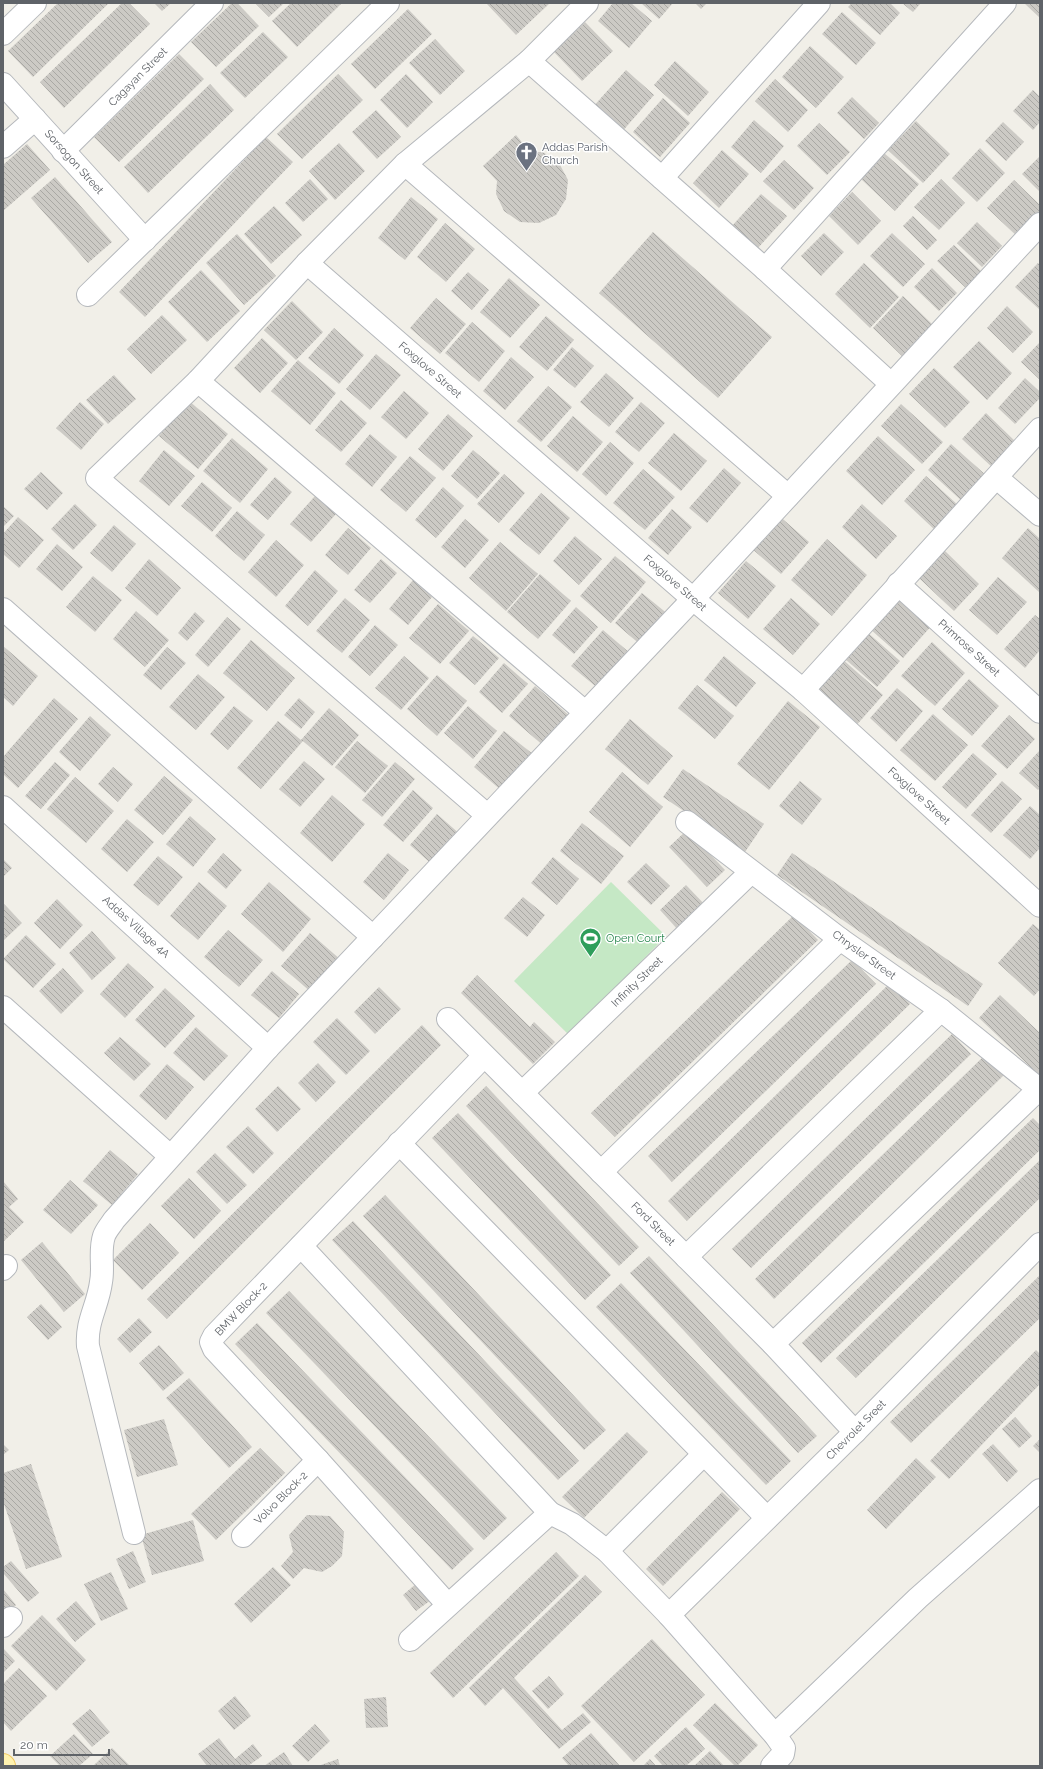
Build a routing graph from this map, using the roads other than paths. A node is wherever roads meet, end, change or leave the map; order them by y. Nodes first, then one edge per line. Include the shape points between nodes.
1 (35, 3) edge
2 (212, 3) edge
3 (388, 3) edge
4 (587, 3) edge
5 (819, 3) edge
6 (1005, 3) edge
7 (3, 34) edge
8 (529, 61) junction
9 (3, 84) edge
10 (35, 119) junction
11 (3, 147) edge
12 (64, 151) junction
13 (404, 164) junction
14 (662, 178) junction
15 (1040, 224) edge
16 (145, 240) junction
17 (307, 263) junction
18 (765, 269) junction
19 (88, 295) dead end
20 (198, 381) junction
21 (891, 384) junction
22 (1040, 429) edge
23 (997, 478) junction
24 (788, 496) junction
25 (1040, 515) edge
26 (898, 584) junction
27 (693, 599) junction
28 (3, 609) edge
29 (803, 690) junction
30 (585, 712) junction
31 (1040, 712) edge
32 (3, 807) edge
33 (487, 815) junction
34 (687, 822) dead end
35 (751, 872) junction
36 (1040, 906) edge
37 (373, 937) junction
38 (840, 939) junction
39 (3, 1007) edge
40 (941, 1010) junction
41 (448, 1019) dead end
42 (268, 1048) junction
43 (484, 1056) junction
44 (1039, 1089) edge
45 (522, 1093) junction
46 (399, 1143) junction
47 (170, 1156) junction
48 (601, 1172) junction
49 (1040, 1244) edge
50 (301, 1246) junction
51 (686, 1257) junction
52 (773, 1344) junction
53 (855, 1432) junction
54 (704, 1455) junction
55 (318, 1460) junction
56 (1040, 1490) edge
57 (550, 1513) junction
58 (766, 1518) junction
59 (134, 1533) dead end
60 (243, 1536) dead end
61 (607, 1551) junction
62 (448, 1605) junction
63 (669, 1615) junction
64 (410, 1640) dead end
65 (775, 1735) junction
66 (772, 1766) edge

1 - 7 street
2 - 12 street, Cagayan Street
3 - 16 street
4 - 8 street
5 - 14 street
6 - 18 street
8 - 13 street
8 - 14 street
9 - 10 street, Sorsogon Street
10 - 11 street
10 - 12 street, Sorsogon Street
12 - 16 street, Sorsogon Street
13 - 17 street
13 - 24 street
14 - 18 street
15 - 21 street
16 - 19 street
17 - 20 street
17 - 27 street, Foxglove Street
18 - 21 street
20 - 30 street
20 - 33 street via 97,478
21 - 24 street
22 - 23 street
23 - 25 street
23 - 26 street
24 - 27 street
26 - 29 street
26 - 31 street, Primrose Street
27 - 29 street, Foxglove Street
27 - 30 street
28 - 37 street
29 - 36 street, Foxglove Street
30 - 33 street
32 - 42 street, Addas Village 4A
33 - 37 street
34 - 35 street, Chrysler Street
35 - 38 street, Chrysler Street
35 - 45 street, Infinity Street
37 - 42 street
38 - 40 street, Chrysler Street
38 - 48 street
39 - 47 street
40 - 44 street, Chrysler Street
40 - 51 street
41 - 43 street, Ford Street
42 - 47 street
43 - 45 street, Ford Street
43 - 46 street, BMW Block-2
44 - 52 street
45 - 48 street, Ford Street
46 - 50 street, BMW Block-2
46 - 54 street
47 - 59 street via 104,1235 102,1281 87,1332 88,1346
48 - 51 street, Ford Street
49 - 53 street, Chevrolet Sreet
50 - 55 street, BMW Block-2 via 211,1342 214,1349
50 - 57 street
51 - 52 street, Ford Street
52 - 53 street, Ford Street
53 - 58 street, Chevrolet Sreet
54 - 58 street
54 - 61 street
55 - 60 street, Volvo Block-2
55 - 62 street, BMW Block-2
56 - 65 street via 918,1598
57 - 61 street via 572,1524
57 - 62 street
58 - 63 street, Chevrolet Sreet
61 - 63 street
62 - 64 street
63 - 65 street
65 - 66 street via 784,1748 783,1754

